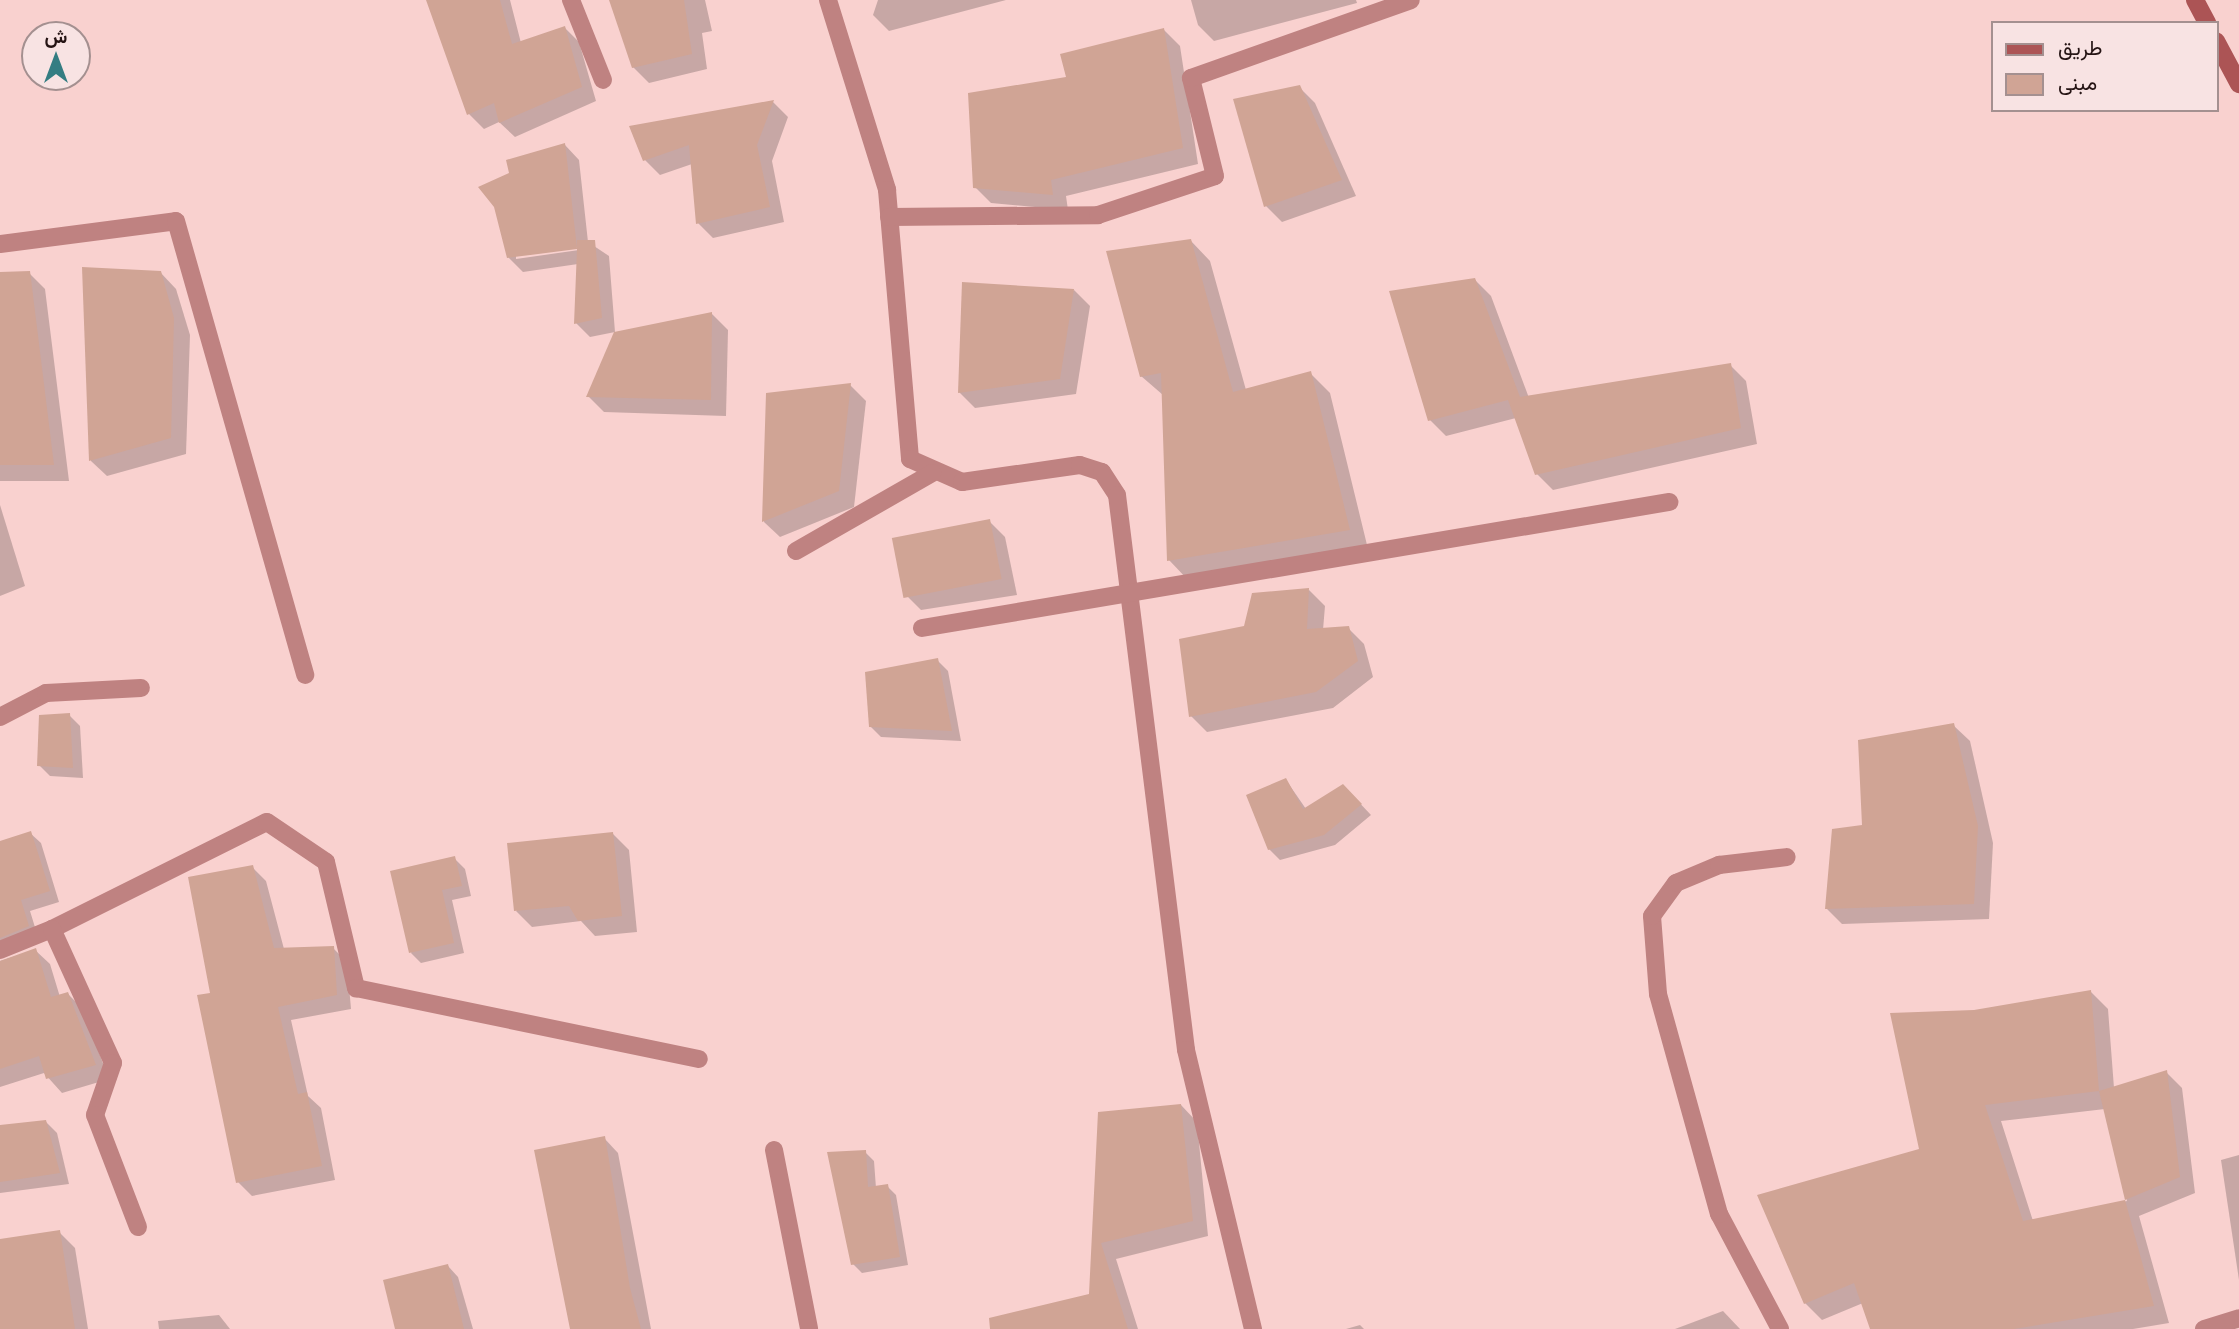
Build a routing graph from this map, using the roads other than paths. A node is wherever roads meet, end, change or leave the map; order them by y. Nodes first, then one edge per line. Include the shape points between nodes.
1 (571, 0) edge
2 (828, 0) edge
3 (1410, 0) edge
4 (2195, 0) edge
5 (2206, 21) edge
6 (2218, 45) edge
7 (603, 80) dead end
8 (2239, 84) edge
9 (889, 217) junction
10 (0, 244) edge
11 (932, 473) junction
12 (1669, 502) dead end
13 (796, 551) dead end
14 (1129, 594) junction
15 (922, 628) dead end
16 (305, 675) dead end
17 (141, 688) dead end
18 (0, 716) edge
19 (1787, 857) dead end
20 (52, 929) junction
21 (0, 950) edge
22 (699, 1059) dead end
23 (774, 1150) dead end
24 (138, 1227) dead end
25 (2239, 1318) edge
26 (809, 1329) edge
27 (1253, 1329) edge
28 (1780, 1329) edge
29 (2204, 1329) edge

1 - 7 street
2 - 9 street via 859,83
3 - 9 street via 1191,78 1214,176 1098,215
4 - 5 street
6 - 8 street
9 - 11 street via 905,438 910,459
10 - 16 street via 176,221
11 - 13 street
11 - 14 street via 962,482 1080,465 1102,472 1117,495
12 - 14 street
14 - 15 street
14 - 27 street via 1186,1050
17 - 18 street via 46,693
19 - 28 street via 1719,865 1676,883 1652,916 1658,994 1719,1214
20 - 21 street
20 - 22 street via 267,822 326,862 356,988
20 - 24 street via 113,1063 95,1115
23 - 26 street
25 - 29 street

